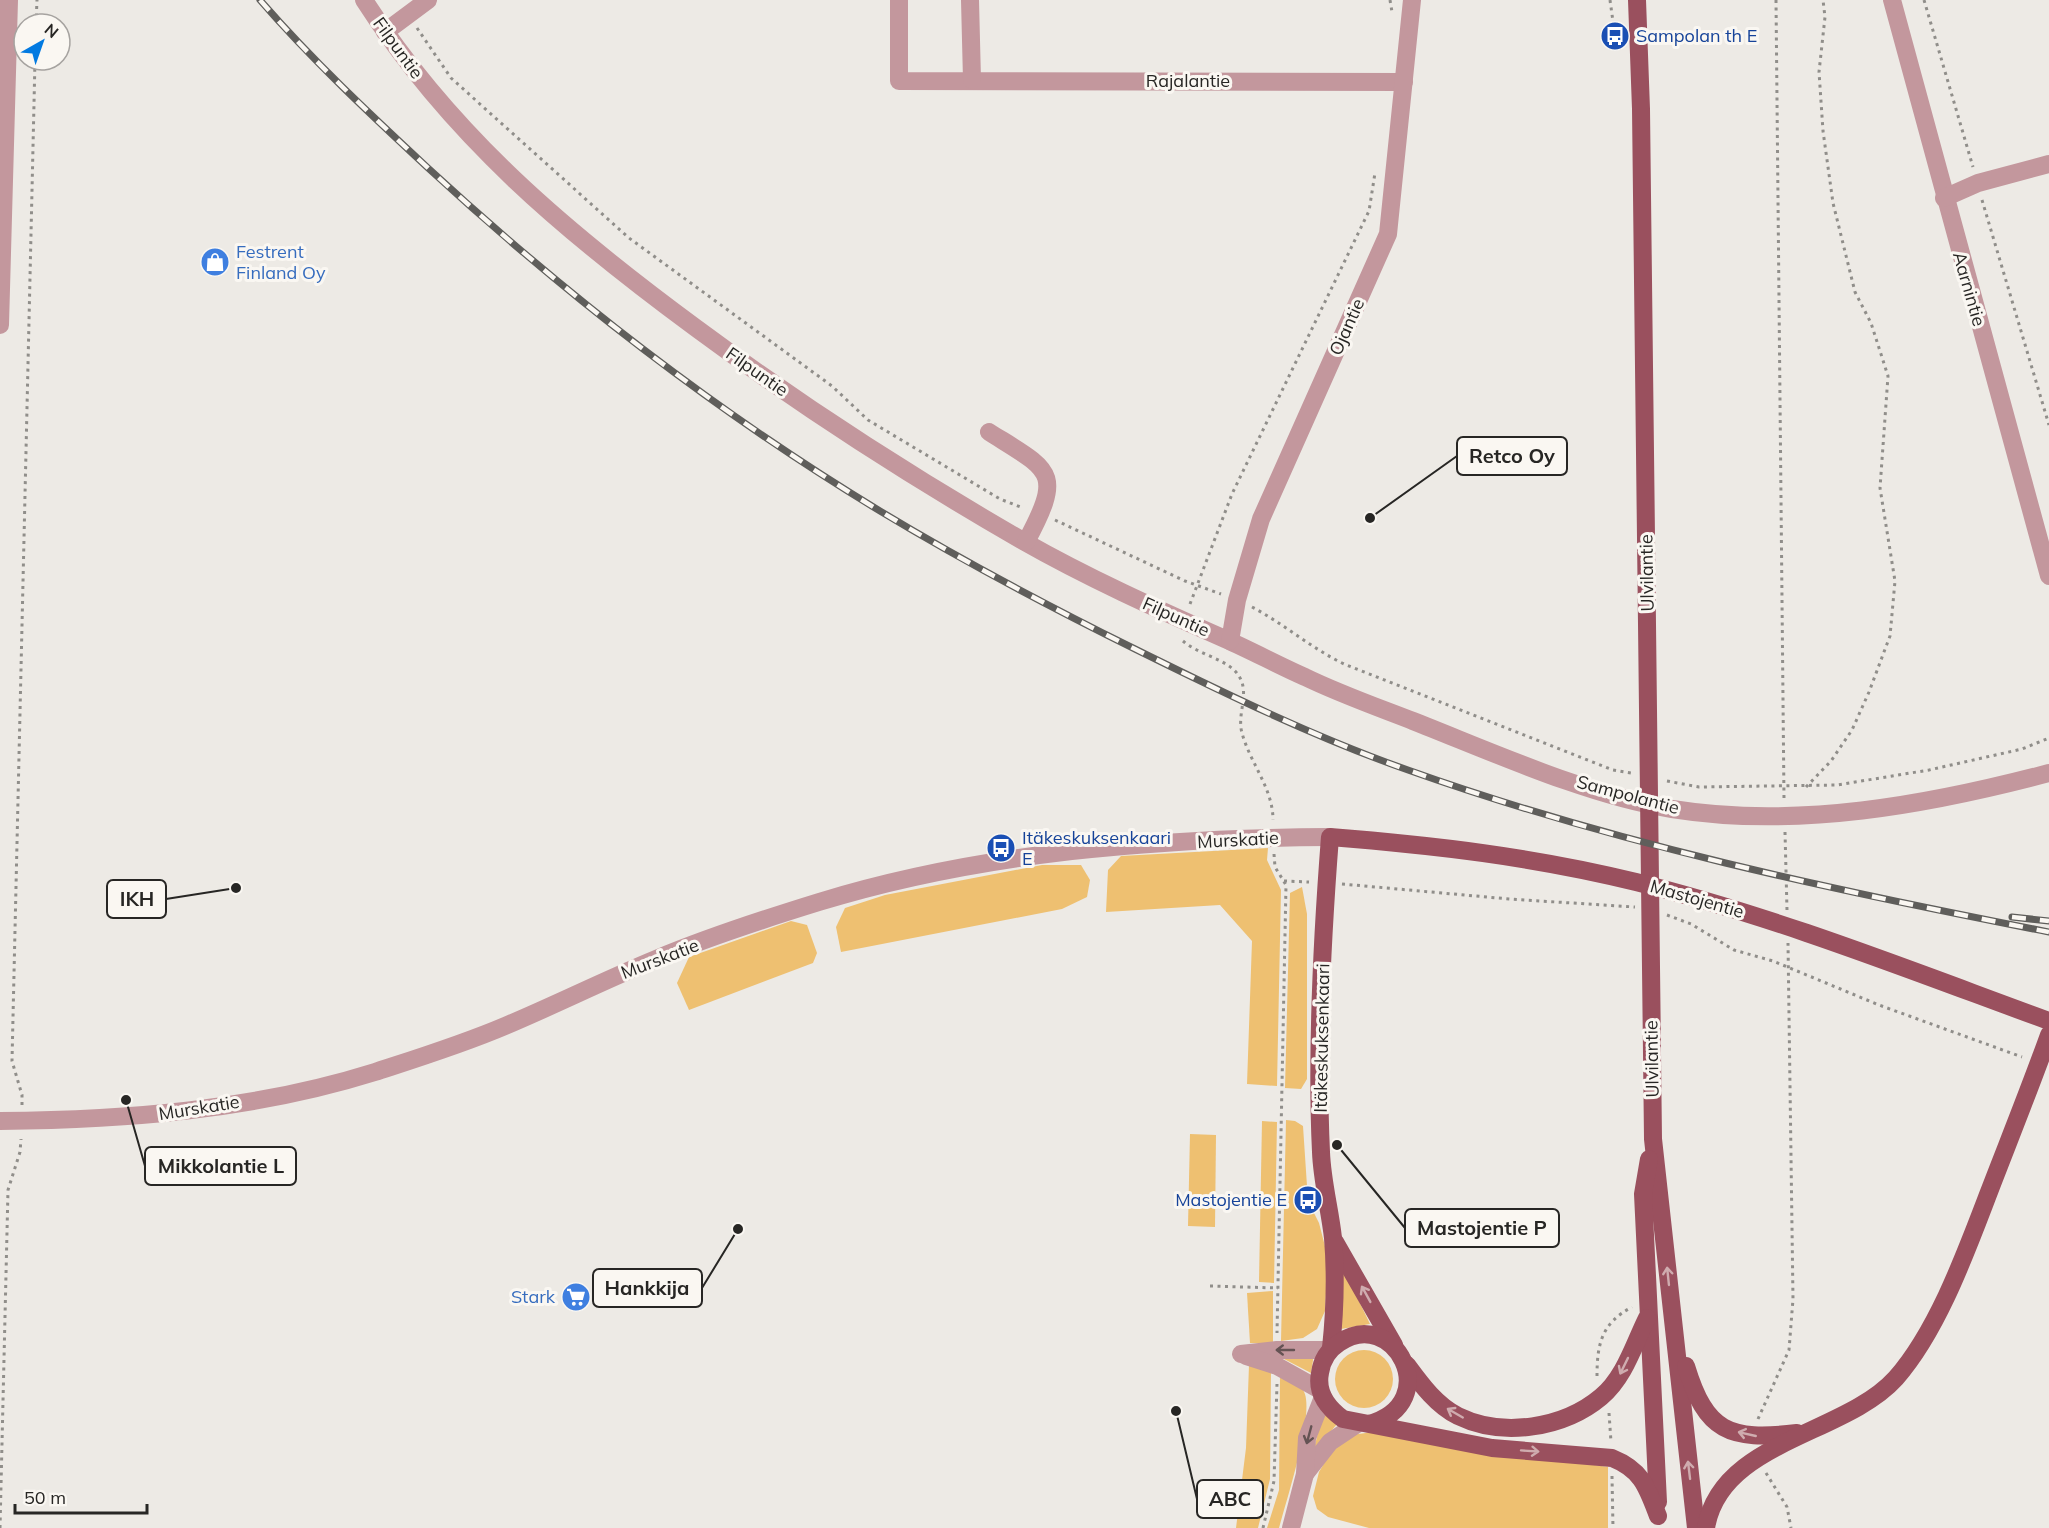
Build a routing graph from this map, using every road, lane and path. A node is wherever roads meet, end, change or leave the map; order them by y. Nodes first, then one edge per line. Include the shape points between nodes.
1 (9, 0) edge
2 (364, 0) edge
3 (428, 0) edge
4 (899, 0) edge
5 (970, 0) edge
6 (1390, 0) edge
7 (1412, 0) edge
8 (1610, 0) edge
9 (1776, 0) edge
10 (1823, 0) edge
11 (1892, 0) edge
12 (1924, 0) edge
13 (1638, 2) edge
14 (408, 15) junction
15 (1393, 18) dead end
16 (385, 32) junction
17 (1616, 36) dead end
18 (35, 72) edge
19 (972, 80) junction
20 (1404, 82) junction
21 (2049, 164) edge
22 (1376, 167) dead end
23 (1978, 183) junction
24 (1944, 198) junction
25 (0, 325) edge
26 (2049, 425) edge
27 (989, 432) dead end
28 (1041, 515) junction
29 (1026, 543) junction
30 (2049, 576) edge
31 (1197, 585) junction
32 (1237, 600) junction
33 (1184, 622) junction
34 (1230, 641) junction
35 (2049, 738) edge
36 (2049, 773) edge
37 (1641, 776) dead end
38 (1661, 780) dead end
39 (1784, 787) junction
40 (1805, 788) junction
41 (1784, 817) junction
42 (1273, 837) junction
43 (1330, 837) junction
44 (1284, 881) junction
45 (1326, 882) junction
46 (1643, 909) dead end
47 (1664, 914) dead end
48 (1787, 925) junction
49 (1789, 968) junction
50 (2049, 1021) edge
51 (2049, 1035) edge
52 (2039, 1063) junction
53 (0, 1120) edge
54 (22, 1120) junction
55 (1653, 1139) junction
56 (1333, 1237) junction
57 (1210, 1286) dead end
58 (1278, 1288) junction
59 (1648, 1313) junction
60 (1673, 1325) junction
61 (1394, 1345) junction
62 (1330, 1349) junction
63 (1277, 1358) junction
64 (1405, 1362) junction
65 (1321, 1394) junction
66 (1363, 1424) junction
67 (1804, 1432) junction
68 (1754, 1436) junction
69 (1758, 1460) junction
70 (1305, 1474) junction
71 (1658, 1522) edge
72 (0, 1528) edge
73 (1263, 1528) edge
74 (1291, 1528) edge
75 (1696, 1528) edge
76 (1706, 1528) edge
77 (1791, 1528) edge

1 - 25 street
2 - 16 street, Filpuntie
3 - 14 street
4 - 19 street, Rajalantie via 899,81
5 - 19 street
6 - 15 path
7 - 20 street, Ojantie
8 - 17 path
9 - 39 path
10 - 40 path via 1819,72 1833,203 1855,292 1888,376 1880,488 1895,581 1890,636 1869,692 1852,730
11 - 24 street, Aarnintie
12 - 23 path
13 - 55 main road, Ulvilantie
14 - 16 street
14 - 28 path via 451,78 629,238 832,386 868,420 1000,499
16 - 29 street, Filpuntie via 439,102 502,171 581,239 658,300 823,418
18 - 54 path via 12,1061 22,1095
19 - 20 street, Rajalantie
20 - 32 street, Ojantie via 1388,234 1261,519
21 - 23 street
22 - 31 path via 1369,211 1232,494
23 - 24 street
23 - 26 path
24 - 30 street, Aarnintie
27 - 28 street via 1039,463 1048,488
28 - 29 street
28 - 31 path
29 - 33 street, Filpuntie
31 - 32 path
31 - 33 path
32 - 34 street, Ojantie
32 - 37 path via 1273,618 1344,664 1613,770
33 - 34 street, Filpuntie
33 - 42 path via 1177,636 1234,670 1244,685 1242,734 1273,809
34 - 41 street, Sampolantie via 1309,680 1561,777 1632,800 1670,809
35 - 40 path via 2022,749 1929,770
36 - 41 street, Sampolantie via 1934,800
38 - 39 path via 1699,787
39 - 40 path
39 - 41 path
41 - 48 path
42 - 43 street, Murskatie
42 - 44 path via 1275,867
42 - 54 street, Murskatie via 1045,855 941,873 819,902 657,958 502,1028 373,1072 291,1094 137,1117
43 - 45 main road, Itäkeskuksenkaari
43 - 48 main road, Mastojentie via 1418,844 1554,864 1634,881
44 - 45 path
44 - 58 path
45 - 46 path
45 - 56 main road, Itäkeskuksenkaari via 1321,1154
47 - 49 path via 1734,950
48 - 49 path
48 - 50 main road, Mastojentie
49 - 52 path
49 - 68 path via 1793,1310 1789,1350 1759,1415
51 - 52 main road
52 - 67 main road via 1960,1268 1923,1339 1895,1379 1864,1403
53 - 54 street, Murskatie
54 - 72 path via 20,1152 8,1191
55 - 59 main road, Ulvilantie via 1643,1194
60 -> 55 main road, Ulvilantie
61 -> 56 main road, Itäkeskuksenkaari
56 - 62 main road, Itäkeskuksenkaari via 1336,1295
57 - 58 path
58 - 63 path
59 -> 64 main road via 1621,1374 1602,1396 1560,1421 1502,1427 1458,1416 1424,1388
59 - 71 main road, Ulvilantie
68 -> 60 main road via 1726,1429 1708,1416 1696,1399
75 -> 60 main road, Ulvilantie
61 - 62 main road via 1362,1334 1345,1338
61 - 64 main road
62 -> 63 street
62 - 65 main road via 1321,1364
63 - 65 street
63 - 73 path via 1274,1481
64 - 66 main road via 1408,1382 1402,1401 1388,1416
65 - 66 main road via 1331,1410 1343,1419
65 -> 70 street via 1307,1438
66 - 70 street via 1330,1442
66 -> 71 main road via 1492,1448 1612,1458 1628,1464 1645,1483
67 - 68 main road
67 - 69 main road
69 - 76 main road via 1723,1489 1709,1510
69 - 77 path via 1787,1507
70 - 74 street

